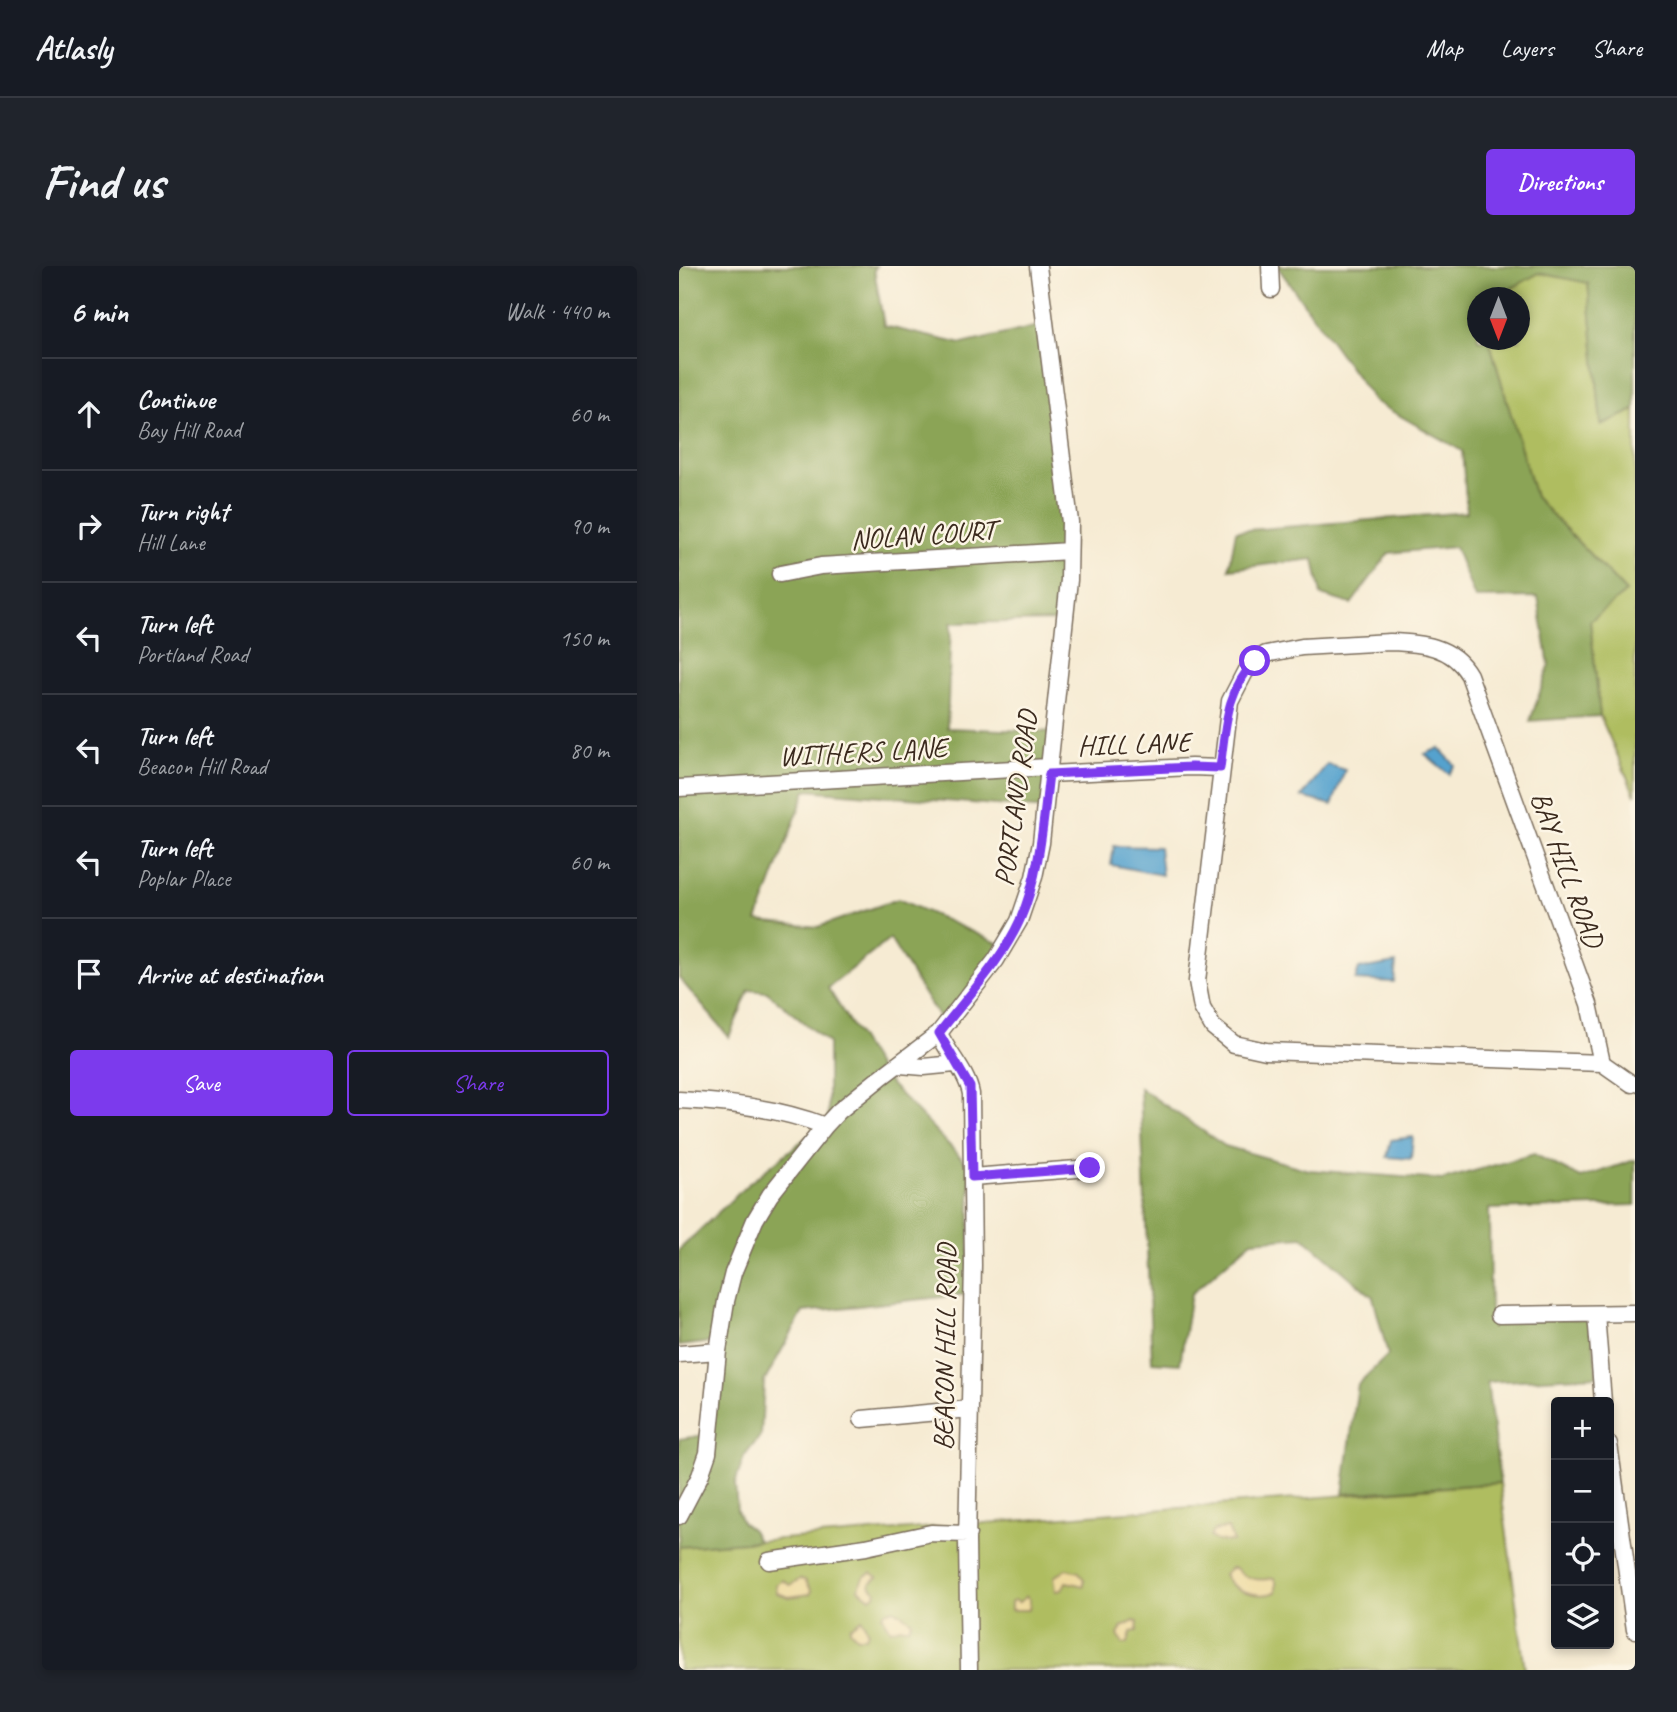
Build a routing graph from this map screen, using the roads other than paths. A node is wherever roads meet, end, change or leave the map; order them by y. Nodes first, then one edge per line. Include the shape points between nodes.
1 (1038, 266) edge
2 (1270, 266) edge
3 (1272, 289) dead end
4 (1069, 551) junction
5 (780, 574) dead end
6 (1220, 768) junction
7 (1049, 770) junction
8 (679, 788) edge
9 (939, 1033) junction
10 (1602, 1063) junction
11 (955, 1064) junction
12 (900, 1065) junction
13 (1632, 1084) dead end
14 (679, 1100) edge
15 (825, 1126) junction
16 (1090, 1168) dead end
17 (972, 1177) junction
18 (1635, 1313) edge
19 (1596, 1314) junction
20 (1499, 1315) dead end
21 (718, 1351) junction
22 (679, 1354) edge
23 (1603, 1397) edge
24 (970, 1409) junction
25 (862, 1419) dead end
26 (1611, 1460) edge
27 (679, 1516) edge
28 (968, 1534) junction
29 (769, 1561) dead end
30 (1635, 1630) edge
31 (969, 1670) edge

1 - 4 street, PORTLAND ROAD via 1069,505
2 - 3 street
4 - 5 street, NOLAN COURT via 821,566
4 - 7 street, PORTLAND ROAD
6 - 7 street, HILL LANE
6 - 10 street, BAY HILL ROAD via 1197,981 1204,1014 1223,1037 1266,1051
6 - 10 street, BAY HILL ROAD via 1230,701 1245,672 1266,654 1390,642 1422,643 1452,657 1469,675 1589,1004
7 - 8 street, WITHERS LANE
7 - 9 street, PORTLAND ROAD via 1041,843 1020,921
9 - 11 street, BEACON HILL ROAD
9 - 12 street, PORTLAND ROAD
10 - 13 street
11 - 12 street
11 - 17 street, BEACON HILL ROAD via 971,1094
12 - 15 street, PORTLAND ROAD
14 - 15 street via 801,1116
15 - 21 street, PORTLAND ROAD via 770,1195 746,1239 733,1273
16 - 17 street
17 - 24 street, BEACON HILL ROAD
18 - 19 street
19 - 20 street
19 - 23 street
21 - 22 street
21 - 27 street, PORTLAND ROAD via 711,1441 700,1476
24 - 25 street
24 - 28 street, BEACON HILL ROAD
26 - 30 street
28 - 29 street via 931,1533 866,1548
28 - 31 street, BEACON HILL ROAD

